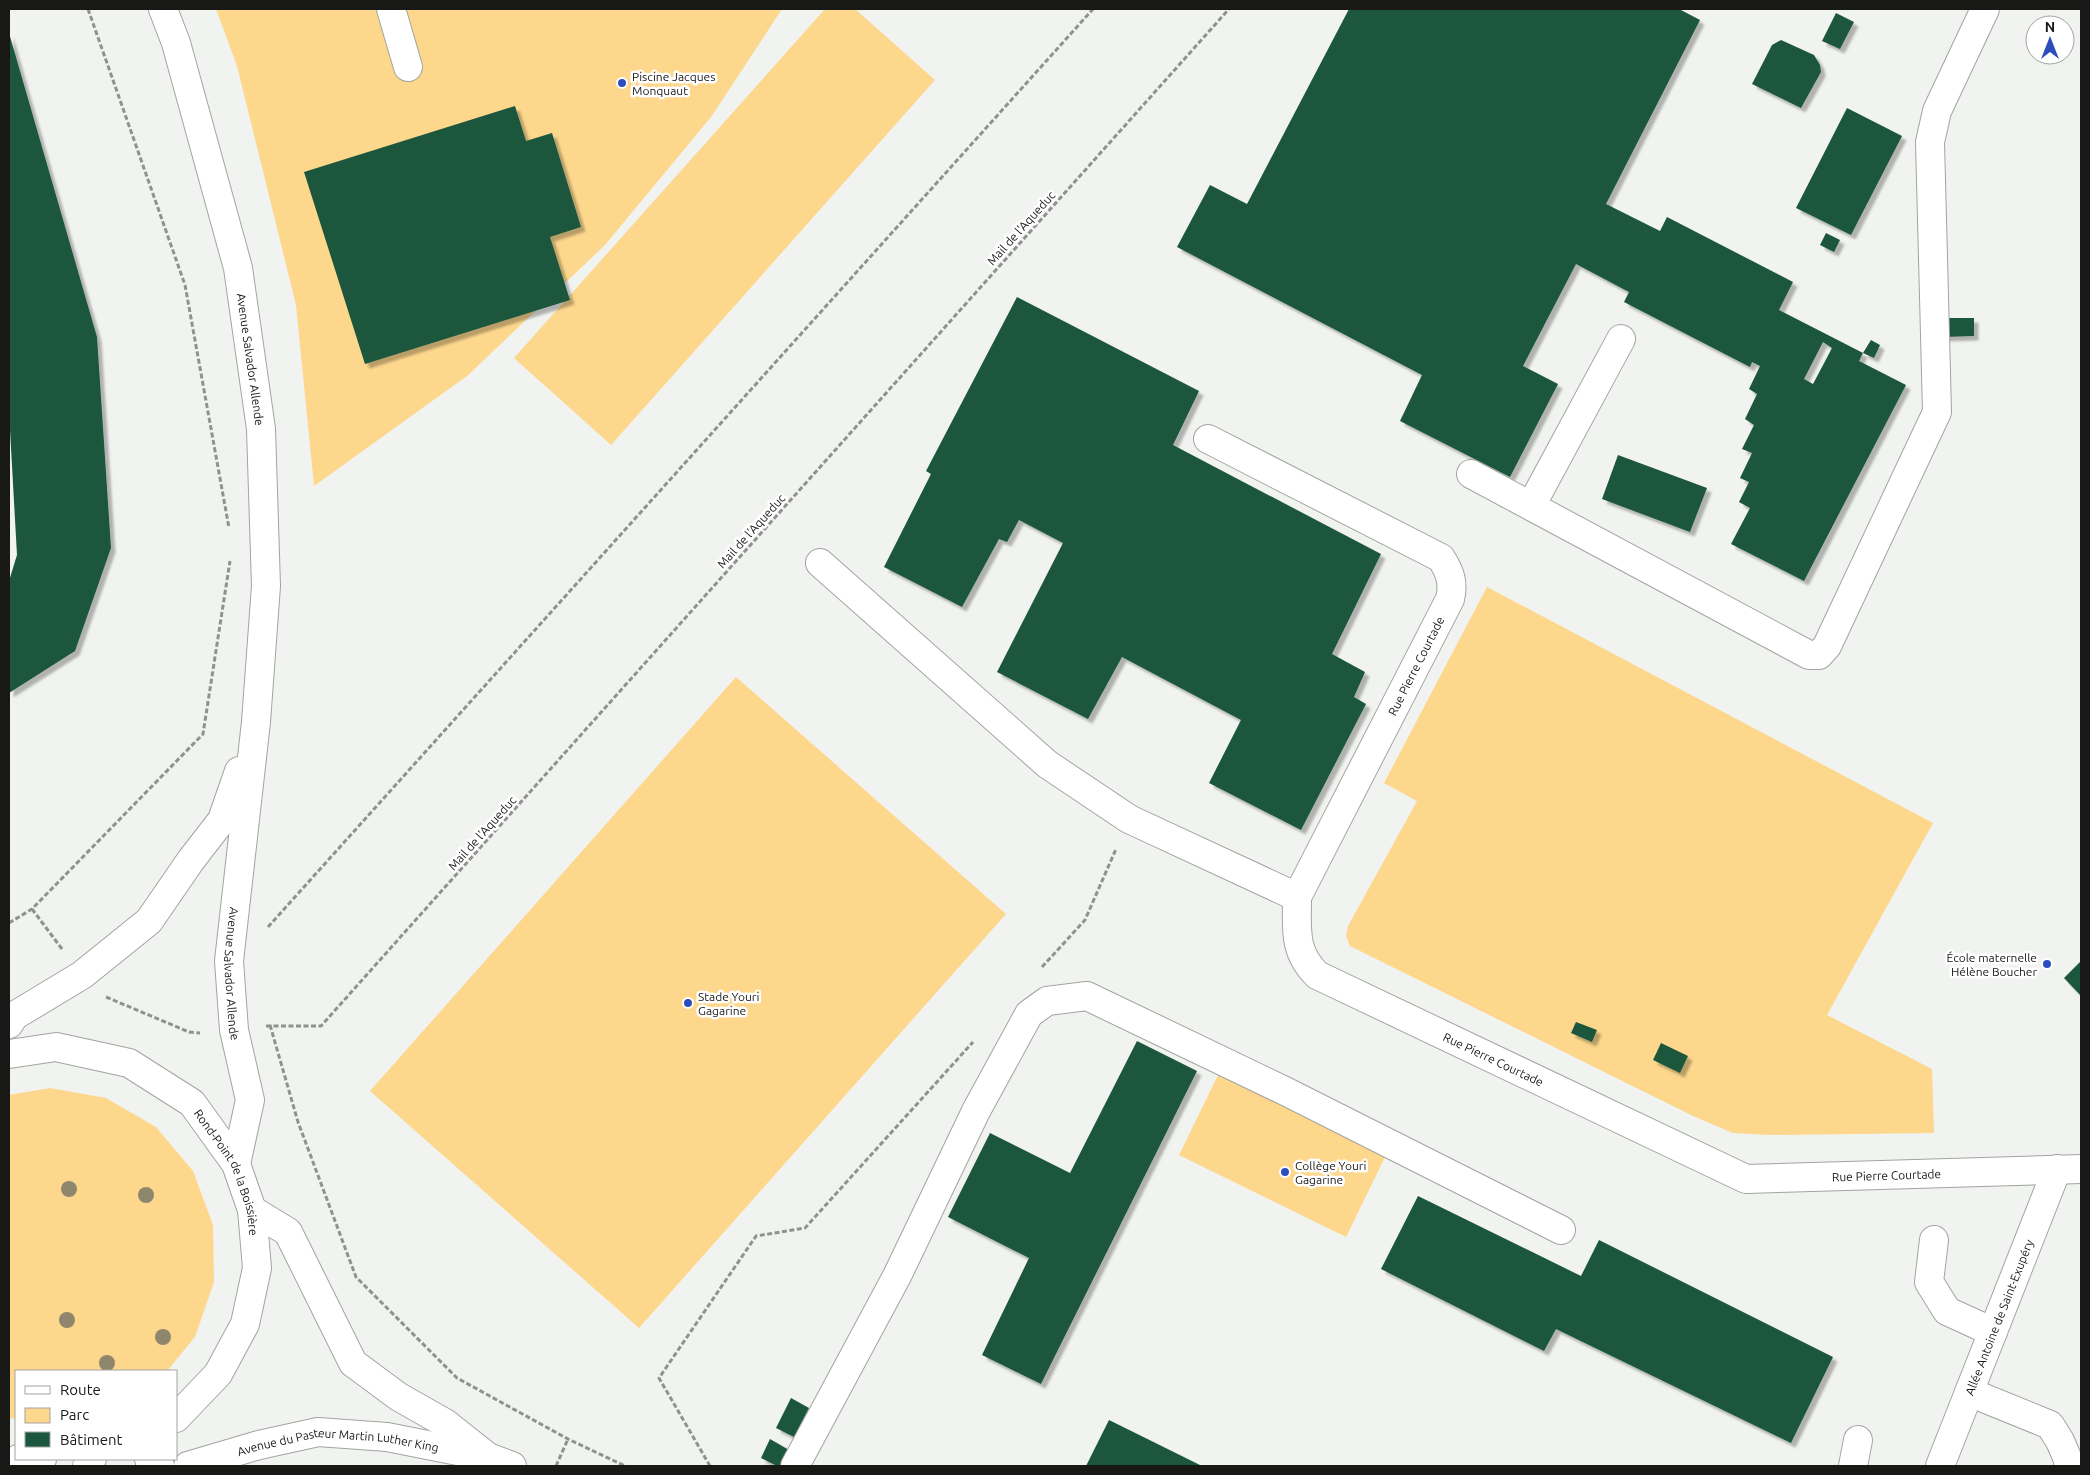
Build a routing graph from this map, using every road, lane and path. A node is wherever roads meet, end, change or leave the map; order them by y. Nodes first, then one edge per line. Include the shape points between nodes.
1 (88, 9) edge
2 (163, 9) edge
3 (391, 9) edge
4 (1093, 9) edge
5 (1229, 9) edge
6 (1985, 9) edge
7 (408, 67) dead end
8 (1621, 338) dead end
9 (1208, 439) dead end
10 (1471, 474) dead end
11 (1531, 506) junction
12 (230, 536) dead end
13 (230, 556) dead end
14 (820, 563) dead end
15 (256, 722) junction
16 (1129, 819) junction
17 (1297, 897) junction
18 (9, 923) edge
19 (266, 930) dead end
20 (1038, 971) dead end
21 (99, 994) dead end
22 (9, 1024) edge
23 (207, 1034) dead end
24 (978, 1037) dead end
25 (9, 1054) edge
26 (236, 1164) junction
27 (2069, 1169) edge
28 (252, 1210) junction
29 (1561, 1230) dead end
30 (1934, 1240) dead end
31 (1993, 1332) junction
32 (1970, 1392) junction
33 (178, 1416) edge
34 (568, 1439) junction
35 (1858, 1440) dead end
36 (500, 1461) edge
37 (188, 1466) edge
38 (556, 1466) edge
39 (626, 1466) edge
40 (710, 1466) edge
41 (795, 1466) edge
42 (1853, 1466) edge
43 (1940, 1466) edge
44 (2068, 1466) edge

1 - 12 path via 185,285
2 - 15 street, Avenue Salvador Allende via 176,43 238,268 260,429 266,586
3 - 7 street
4 - 19 path
5 - 34 path, Mail de l'Aqueduc via 321,1026 270,1026 298,1122 356,1277 457,1378
6 - 11 street via 1937,111 1930,142 1937,412 1827,646 1819,655 1809,655
8 - 11 street
9 - 17 street, Rue Pierre Courtade via 1441,558 1453,586 1450,599
10 - 11 street
13 - 18 path via 203,734 32,909
14 - 16 street via 1047,764
15 - 22 street, Avenue Salvador Allende via 222,820 150,921 82,975 14,1016
15 - 26 street, Avenue Salvador Allende via 229,961 234,1030 250,1100
16 - 17 street
16 - 20 path via 1085,920
17 - 27 street, Rue Pierre Courtade via 1297,937 1304,962 1317,975 1746,1179
21 - 23 path via 189,1032
24 - 40 path via 805,1228 756,1236 659,1378
25 - 26 street, Rond-Point de la Boissière via 56,1047 130,1063 192,1103
26 - 28 street, Rond-Point de la Boissière
27 - 31 street, Allée Antoine de Saint-Exupéry
28 - 33 street, Rond-Point de la Boissière via 257,1268 245,1324 218,1374
28 - 36 street, Avenue du Pasteur Martin Luther King via 288,1232 353,1363 399,1397 445,1423
29 - 41 street via 1087,996 1047,1001 1029,1014 976,1111 897,1276
30 - 31 street via 1929,1282 1938,1297 1947,1311
31 - 32 street, Allée Antoine de Saint-Exupéry
32 - 43 street, Allée Antoine de Saint-Exupéry
32 - 44 street via 2050,1425 2060,1440
34 - 38 path
34 - 39 path
35 - 42 street
36 - 37 street, Avenue du Pasteur Martin Luther King via 388,1437 318,1432

